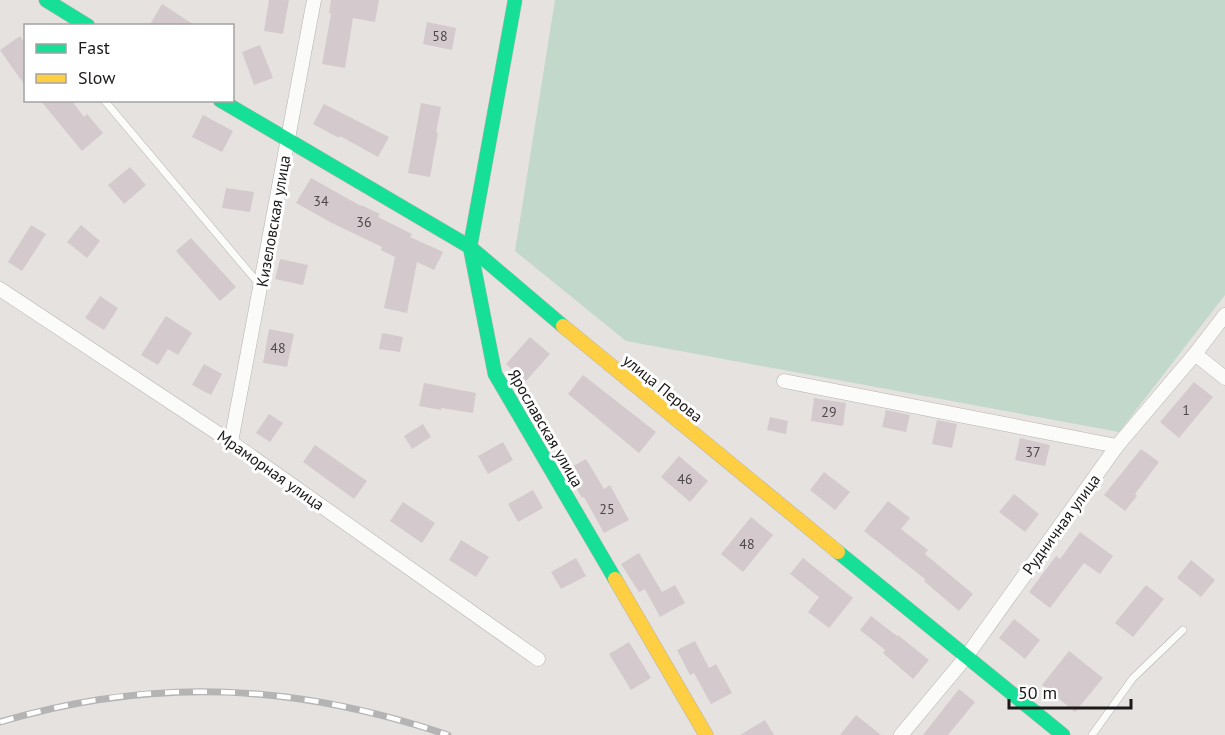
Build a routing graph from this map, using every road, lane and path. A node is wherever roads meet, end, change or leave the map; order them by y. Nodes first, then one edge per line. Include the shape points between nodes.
1 (46, 0) edge
2 (314, 0) edge
3 (515, 0) edge
4 (84, 24) edge
5 (106, 102) edge
6 (223, 102) edge
7 (288, 139) junction
8 (470, 247) junction
9 (261, 286) junction
10 (0, 289) edge
11 (1225, 315) edge
12 (1195, 354) junction
13 (1225, 378) edge
14 (784, 381) dead end
15 (231, 442) junction
16 (1117, 446) junction
17 (1183, 630) dead end
18 (966, 657) junction
19 (538, 659) dead end
20 (706, 735) edge
21 (901, 735) edge
22 (1063, 735) edge
23 (1092, 735) edge

1 - 4 main road
2 - 7 street, Кизеловская улица
3 - 8 main road, Ярославская улица
5 - 9 lane
6 - 7 main road, улица Перова
7 - 8 main road, улица Перова
7 - 9 street, Кизеловская улица
8 - 18 main road, улица Перова
8 - 20 main road, Ярославская улица via 495,374
9 - 15 street, Кизеловская улица
10 - 15 street, Мраморная улица
11 - 12 street, Рудничная улица
12 - 13 street
12 - 16 street, Рудничная улица
14 - 16 street
15 - 19 street, Мраморная улица
16 - 18 street, Рудничная улица
17 - 23 lane via 1133,678
18 - 21 street, Рудничная улица
18 - 22 main road, улица Перова

